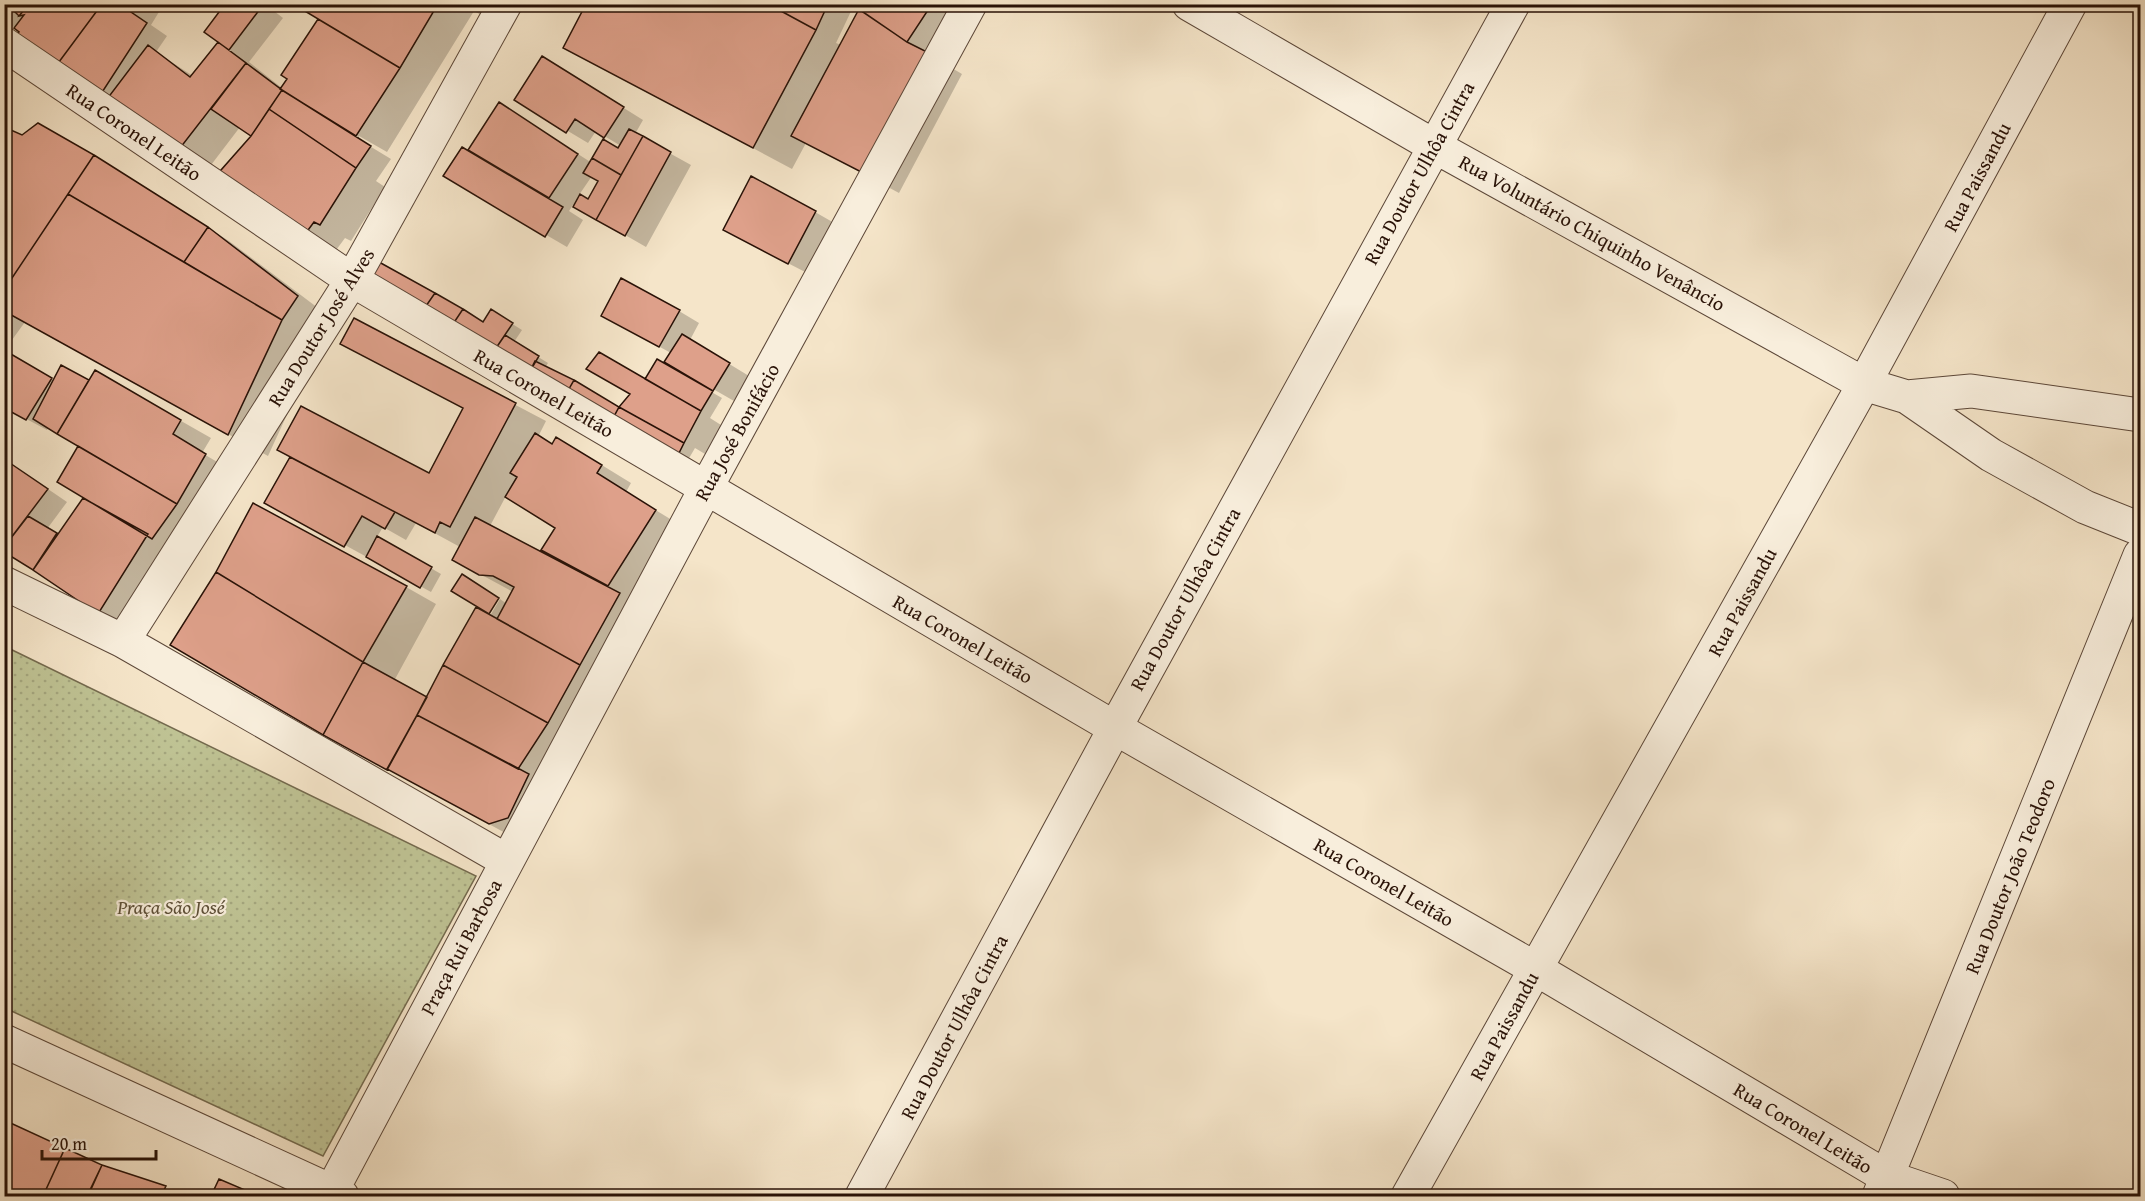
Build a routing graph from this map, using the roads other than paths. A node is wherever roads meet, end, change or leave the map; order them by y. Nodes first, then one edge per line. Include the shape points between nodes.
1 (505, 4) edge
2 (970, 4) edge
3 (1189, 4) edge
4 (1513, 4) edge
5 (2070, 4) edge
6 (4, 44) edge
7 (1434, 146) junction
8 (352, 280) junction
9 (1864, 384) junction
10 (1907, 397) junction
11 (2140, 414) edge
12 (706, 488) junction
13 (2140, 530) edge
14 (2140, 555) edge
15 (4, 583) edge
16 (123, 641) junction
17 (1115, 728) junction
18 (507, 861) junction
19 (1536, 969) junction
20 (4, 1041) edge
21 (1883, 1187) edge
22 (334, 1195) edge
23 (862, 1197) edge
24 (1408, 1197) edge
25 (1943, 1197) edge

1 - 8 street, Rua Doutor José Alves
2 - 12 street, Rua José Bonifácio
3 - 7 street, Rua Voluntário Chiquinho Venâncio
4 - 7 street, Rua Doutor Ulhôa Cintra
5 - 9 street, Rua Paissandu
6 - 8 street, Rua Coronel Leitão
7 - 9 street, Rua Voluntário Chiquinho Venâncio
7 - 17 street, Rua Doutor Ulhôa Cintra
8 - 12 street, Rua Coronel Leitão
8 - 16 street, Rua Doutor José Alves
9 - 10 street, Rua Voluntário Chiquinho Venâncio
9 - 19 street, Rua Paissandu
10 - 11 street, Rua Voluntário Chiquinho Venâncio via 1971,391
10 - 13 street, Rua Voluntário Chiquinho Venâncio via 1991,455 2085,507
12 - 17 street, Rua Coronel Leitão
12 - 18 street, Rua José Bonifácio
14 - 21 street, Rua Doutor João Teodoro
15 - 16 street, Praça Rui Barbosa
16 - 18 street, Praça Rui Barbosa
17 - 19 street, Rua Coronel Leitão
17 - 23 street, Rua Doutor Ulhôa Cintra
18 - 22 street, Praça Rui Barbosa
19 - 21 street, Rua Coronel Leitão
19 - 24 street, Rua Paissandu
20 - 22 street, Praça Rui Barbosa
21 - 25 street, Rua Coronel Leitão

